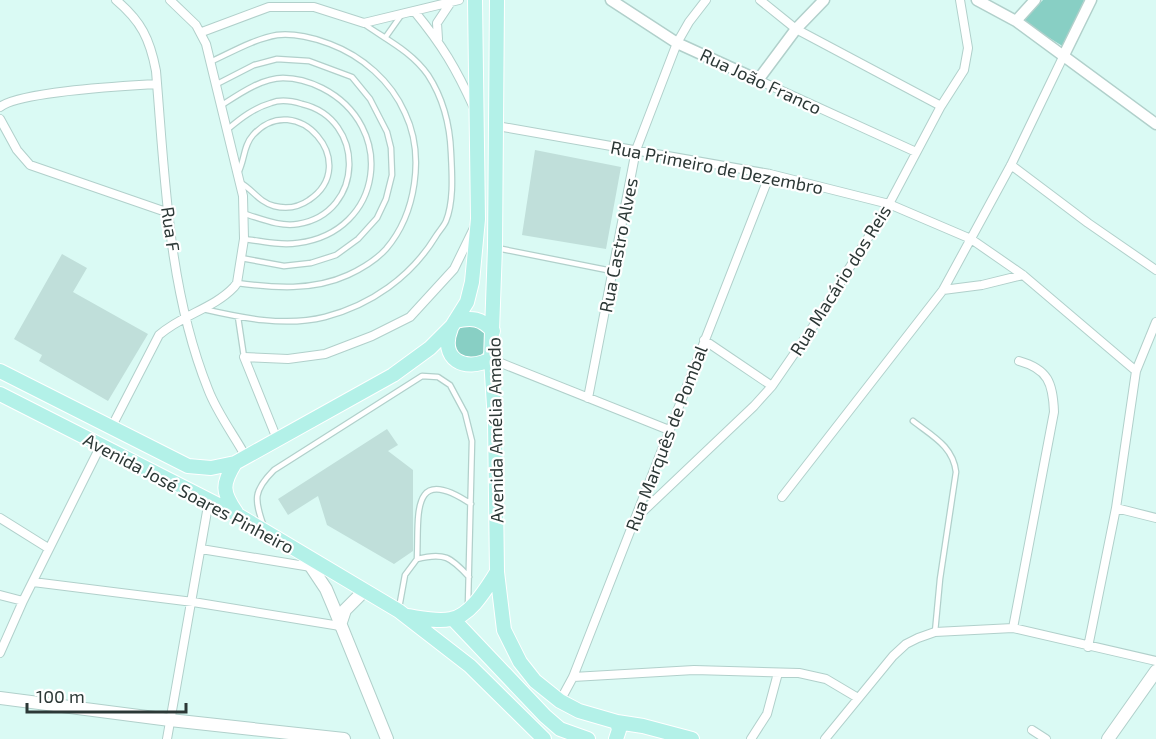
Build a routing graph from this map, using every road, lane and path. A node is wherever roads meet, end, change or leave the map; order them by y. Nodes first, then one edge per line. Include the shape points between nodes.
1 (116, 0) edge
2 (170, 0) edge
3 (475, 0) edge
4 (497, 0) edge
5 (611, 0) edge
6 (706, 0) edge
7 (760, 0) edge
8 (825, 0) edge
9 (960, 0) edge
10 (977, 0) edge
11 (1035, 0) edge
12 (1091, 0) edge
13 (455, 1) edge
14 (415, 12) junction
15 (402, 14) junction
16 (1016, 21) junction
17 (364, 23) junction
18 (796, 29) junction
19 (202, 33) junction
20 (385, 38) junction
21 (438, 39) junction
22 (677, 43) junction
23 (1064, 55) junction
24 (210, 62) junction
25 (758, 80) junction
26 (157, 84) junction
27 (217, 84) junction
28 (221, 106) junction
29 (941, 106) junction
30 (0, 107) edge
31 (477, 115) junction
32 (0, 119) edge
33 (1156, 124) edge
34 (497, 126) junction
35 (228, 129) junction
36 (636, 150) junction
37 (916, 152) junction
38 (1011, 165) junction
39 (238, 173) junction
40 (770, 174) junction
41 (241, 183) junction
42 (889, 204) junction
43 (169, 213) junction
44 (245, 214) junction
45 (478, 219) junction
46 (244, 239) junction
47 (971, 239) junction
48 (495, 247) junction
49 (241, 258) junction
50 (1156, 270) edge
51 (612, 271) junction
52 (1023, 275) junction
53 (237, 283) junction
54 (943, 290) junction
55 (203, 309) junction
56 (184, 316) junction
57 (238, 317) junction
58 (1156, 322) edge
59 (453, 324) junction
60 (493, 331) junction
61 (704, 340) junction
62 (244, 357) junction
63 (491, 359) junction
64 (1019, 361) dead end
65 (0, 371) edge
66 (1136, 371) junction
67 (772, 386) junction
68 (0, 394) edge
69 (588, 398) junction
70 (913, 421) dead end
71 (111, 428) junction
72 (669, 430) junction
73 (277, 439) junction
74 (101, 445) junction
75 (241, 460) junction
76 (782, 497) dead end
77 (209, 500) junction
78 (471, 504) junction
79 (1116, 508) junction
80 (238, 515) junction
81 (0, 518) edge
82 (636, 518) junction
83 (1156, 518) edge
84 (266, 532) junction
85 (48, 548) junction
86 (201, 549) junction
87 (302, 554) junction
88 (417, 560) junction
89 (311, 567) junction
90 (497, 572) junction
91 (469, 577) junction
92 (33, 582) junction
93 (365, 590) junction
94 (0, 595) edge
95 (22, 602) junction
96 (193, 602) junction
97 (468, 610) junction
98 (402, 614) junction
99 (453, 619) junction
100 (340, 626) junction
101 (1013, 628) junction
102 (935, 632) junction
103 (1088, 647) junction
104 (0, 653) edge
105 (1156, 661) edge
106 (1156, 671) edge
107 (778, 673) junction
108 (573, 677) junction
109 (0, 698) edge
110 (858, 698) junction
111 (560, 701) junction
112 (170, 720) junction
113 (617, 722) junction
114 (1032, 730) dead end
115 (642, 733) edge
116 (167, 739) edge
117 (344, 739) edge
118 (387, 739) edge
119 (544, 739) edge
120 (588, 739) edge
121 (616, 739) edge
122 (692, 739) edge
123 (751, 739) edge
124 (825, 739) edge
125 (1046, 739) edge
126 (1108, 739) edge

1 - 26 street, Rua F via 146,34
2 - 19 street
3 - 31 main road
4 - 34 main road, Avenida Amélia Amado
5 - 22 street, Rua João Franco
6 - 22 street, Rua Castro Alves
7 - 18 street
8 - 18 street
9 - 29 street, Rua Macário dos Reis via 969,48 964,70
10 - 16 street
11 - 16 street
12 - 23 street
13 - 14 street
13 - 21 street via 437,22
14 - 15 street
14 - 21 street
15 - 17 street
15 - 20 lane
16 - 23 street
17 - 19 street via 314,7 269,7
17 - 20 lane
18 - 25 street
18 - 29 street
19 - 24 street
20 - 57 lane via 409,54 428,76 443,104 451,139 453,182 446,220 425,254 402,279 361,305 300,321
21 - 31 street via 457,69
22 - 25 street, Rua João Franco
22 - 36 street, Rua Castro Alves
23 - 33 street
23 - 38 street
24 - 27 street
24 - 53 lane via 279,35 314,38 346,50 388,84 405,112 415,142 415,178 406,217 385,250 346,276 315,285 268,287
25 - 37 street, Rua João Franco
26 - 30 street via 45,94 6,102
26 - 43 street, Rua F
27 - 28 street
27 - 49 lane via 254,65 277,59 309,61 352,77 370,99 391,148 392,176 386,199 377,218 358,239 336,255 311,263 284,266
28 - 35 street
28 - 46 lane via 264,82 282,77 308,81 338,96 355,114 372,155 371,174 360,207 344,225 297,244
29 - 37 street, Rua Macário dos Reis
31 - 45 main road
32 - 43 street via 16,150 30,165
34 - 36 street, Rua Primeiro de Dezembro
34 - 48 main road, Avenida Amélia Amado
35 - 39 street
35 - 44 lane via 273,102 290,100 313,106 326,115 340,129 349,151 348,183 329,211 297,224 281,224
36 - 40 street, Rua Primeiro de Dezembro
36 - 51 street, Rua Castro Alves
37 - 42 street, Rua Macário dos Reis
38 - 47 street
38 - 50 street
39 - 41 street
39 - 41 lane via 252,136 273,122 290,121 306,126 319,136 327,152 329,169 324,185 313,198 298,206 273,206
40 - 42 street, Rua Primeiro de Dezembro
40 - 61 street, Rua Marquês de Pombal
41 - 44 street
42 - 47 street, Rua Primeiro de Dezembro
42 - 67 street, Rua Macário dos Reis
43 - 56 street, Rua F
44 - 46 street
45 - 59 main road via 472,282
45 - 62 street via 454,269 410,317 325,354 288,359
46 - 49 street
47 - 52 street, Rua Primeiro de Dezembro
47 - 54 street
48 - 51 lane
48 - 60 main road, Avenida Amélia Amado
49 - 53 street
51 - 69 street, Rua Castro Alves
52 - 54 street
52 - 66 street, Rua Primeiro de Dezembro
53 - 55 street
54 - 76 street
55 - 56 street
55 - 57 lane
56 - 71 street via 159,335
56 - 75 street, Rua F via 208,391
57 - 62 lane
58 - 66 street
59 - 60 main road via 473,318
59 - 63 main road via 449,350 459,363 475,366
59 - 73 main road via 430,348 393,375
60 - 63 main road, Avenida Amélia Amado
61 - 67 street
61 - 72 street, Rua Marquês de Pombal
62 - 73 street
63 - 69 street
63 - 90 main road, Avenida Amélia Amado
64 - 101 street via 1044,373 1050,382 1054,412
65 - 71 main road, Avenida José Soares Pinheiro
66 - 79 street
67 - 82 street, Rua Macário dos Reis
68 - 74 main road, Avenida José Soares Pinheiro
69 - 72 street
70 - 102 lane via 950,451 956,472
71 - 75 main road, Avenida José Soares Pinheiro via 189,466 211,468
72 - 82 street, Rua Marquês de Pombal
73 - 75 main road
74 - 77 main road, Avenida José Soares Pinheiro
74 - 85 street
75 - 80 main road via 227,476 224,490
77 - 80 main road, Avenida José Soares Pinheiro
77 - 86 street
78 - 84 lane via 472,441 465,412 457,394 444,380 422,376 274,470 260,483 256,500
78 - 88 lane via 439,488 424,494 419,506
78 - 91 lane
79 - 83 street
79 - 103 street
80 - 84 main road, Avenida José Soares Pinheiro
81 - 85 street
82 - 108 street, Rua Marquês de Pombal
84 - 87 main road, Avenida José Soares Pinheiro
85 - 92 street
86 - 89 street, Avenida José Soares Pinheiro
86 - 96 street
87 - 89 main road
87 - 93 main road, Avenida José Soares Pinheiro
88 - 91 lane via 446,556
88 - 98 lane via 405,575 400,597
89 - 100 main road via 326,589
90 - 97 main road
90 - 111 main road, Avenida Amélia Amado via 504,630 511,646 535,681
91 - 97 lane
92 - 95 street
92 - 96 street
93 - 98 main road, Avenida José Soares Pinheiro
93 - 100 main road via 345,610
94 - 95 street
95 - 104 street
96 - 100 street
96 - 112 street
97 - 99 main road
98 - 99 main road
98 - 119 main road, Avenida José Soares Pinheiro via 470,666
99 - 120 main road via 545,716 560,729
100 - 118 main road
101 - 102 street
101 - 103 street
102 - 110 street via 906,644
103 - 105 street
106 - 126 main road
107 - 108 street via 694,670
107 - 110 street via 799,673 826,680
107 - 123 street via 767,714
108 - 111 street, Rua Marquês de Pombal
109 - 112 main road
110 - 124 street
111 - 113 main road, Avenida Amélia Amado
112 - 116 street
112 - 117 main road
113 - 115 main road, Avenida Amélia Amado
113 - 121 main road
114 - 125 street
115 - 122 main road, Avenida Amélia Amado

